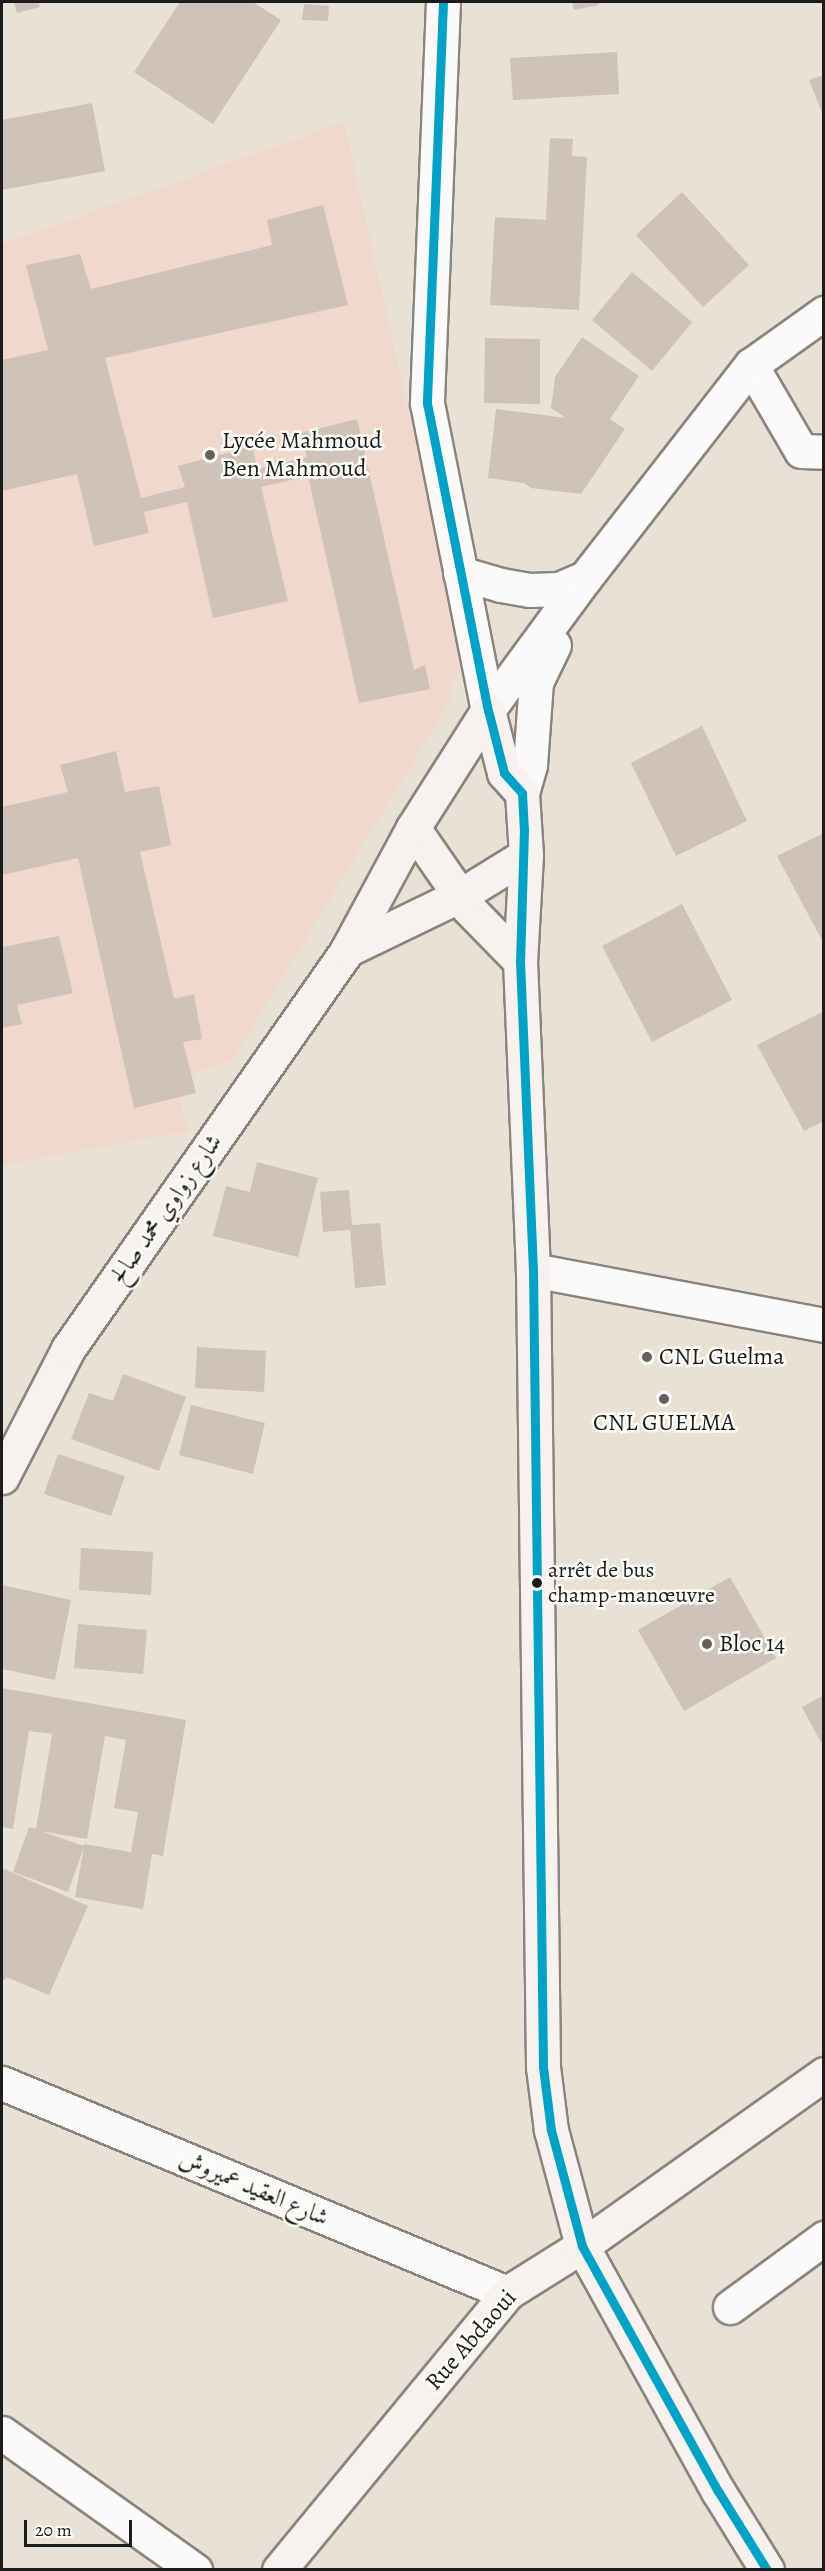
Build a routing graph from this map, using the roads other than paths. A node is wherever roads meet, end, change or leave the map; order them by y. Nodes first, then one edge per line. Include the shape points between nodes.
1 (428, 2) edge
2 (443, 2) edge
3 (442, 64) junction
4 (824, 313) edge
5 (752, 365) junction
6 (824, 452) edge
7 (460, 573) junction
8 (585, 578) junction
9 (488, 710) junction
10 (522, 793) junction
11 (413, 828) junction
12 (526, 855) junction
13 (461, 895) junction
14 (347, 950) junction
15 (520, 961) junction
16 (533, 1270) junction
17 (824, 1325) edge
18 (2, 1477) edge
19 (824, 2074) edge
20 (2, 2083) edge
21 (824, 2238) edge
22 (582, 2246) junction
23 (507, 2293) junction
24 (730, 2307) dead end
25 (2, 2433) edge
26 (195, 2570) edge
27 (279, 2570) edge
28 (767, 2570) edge

1 - 3 street
2 - 3 street
3 - 7 street via 427,403
4 - 5 street
5 - 6 street via 801,451
5 - 8 street
7 - 8 street via 530,590 559,589
7 - 9 street
8 - 9 street
8 - 10 street via 536,682 530,765
9 - 10 main road via 504,773
9 - 11 main road, شارع زواوي محمد صالح
10 - 12 main road
11 - 13 main road
11 - 14 main road, شارع زواوي محمد صالح
12 - 13 main road, شارع زواوي محمد صالح
12 - 15 main road
13 - 14 main road, شارع زواوي محمد صالح
13 - 15 main road via 469,909
14 - 18 main road, شارع زواوي محمد صالح via 68,1349
15 - 16 main road
16 - 17 street
16 - 22 main road via 543,2067 551,2130
19 - 22 main road, Rue Abdaoui
20 - 23 street, شارع العقيد عميروش
21 - 24 street
22 - 23 main road, Rue Abdaoui
22 - 28 main road via 718,2491
23 - 27 main road, Rue Abdaoui
25 - 26 street

